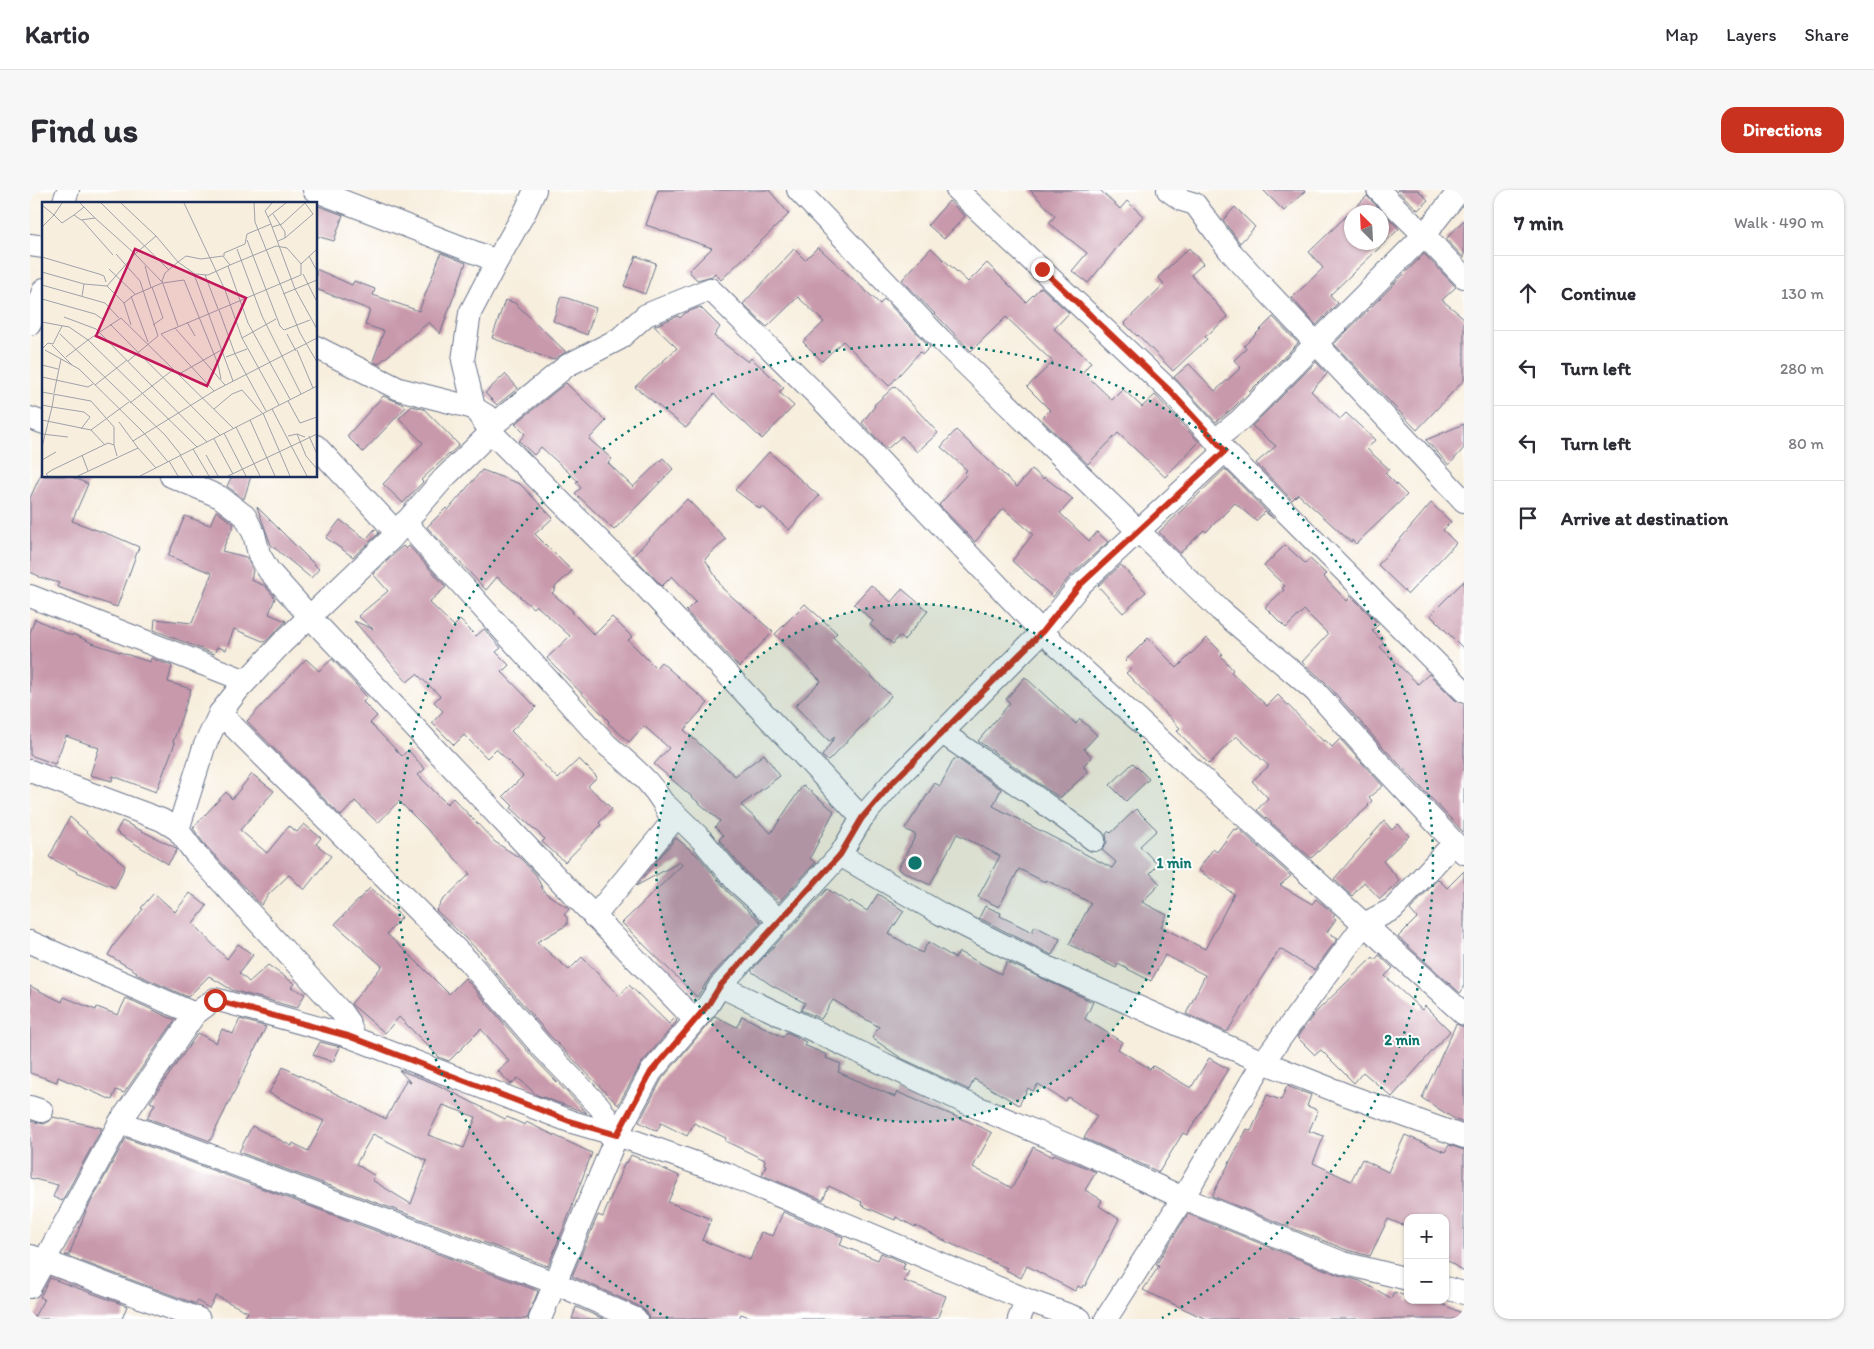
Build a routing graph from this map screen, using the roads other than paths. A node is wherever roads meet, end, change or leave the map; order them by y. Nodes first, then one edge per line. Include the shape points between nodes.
1 (68, 190) edge
2 (314, 190) edge
3 (535, 190) edge
4 (798, 190) edge
5 (957, 190) edge
6 (1168, 190) edge
7 (1378, 190) edge
8 (1460, 190) edge
9 (63, 202) edge
10 (1424, 235) junction
11 (497, 261) junction
12 (1464, 277) edge
13 (42, 294) edge
14 (30, 324) edge
15 (1316, 343) junction
16 (318, 348) edge
17 (474, 408) junction
18 (30, 418) edge
19 (42, 422) edge
20 (491, 432) junction
21 (1220, 446) junction
22 (318, 448) edge
23 (176, 478) edge
24 (1464, 501) edge
25 (401, 527) junction
26 (1140, 532) junction
27 (30, 596) edge
28 (310, 617) junction
29 (1042, 632) junction
30 (246, 681) junction
31 (1464, 691) edge
32 (220, 713) junction
33 (942, 732) junction
34 (30, 770) edge
35 (666, 805) junction
36 (862, 818) junction
37 (178, 830) junction
38 (1094, 840) dead end
39 (1459, 848) edge
40 (840, 855) junction
41 (594, 917) junction
42 (780, 921) junction
43 (1364, 924) junction
44 (30, 942) edge
45 (720, 986) junction
46 (195, 1014) junction
47 (1464, 1014) edge
48 (695, 1020) junction
49 (348, 1036) junction
50 (1263, 1062) junction
51 (120, 1122) junction
52 (617, 1135) junction
53 (1464, 1137) edge
54 (1183, 1198) junction
55 (37, 1258) edge
56 (1404, 1278) edge
57 (555, 1284) junction
58 (30, 1287) edge
59 (1449, 1289) edge
60 (1464, 1293) edge
61 (1023, 1310) edge
62 (199, 1319) edge
63 (540, 1319) edge
64 (636, 1319) edge
65 (1080, 1319) edge
66 (1106, 1319) edge

1 - 9 street
2 - 11 street
3 - 11 street
4 - 26 street via 941,340
5 - 21 street via 1169,390
6 - 15 street via 1195,204 1229,250
7 - 10 street
8 - 10 street
10 - 12 street
10 - 15 street
11 - 17 street via 470,313 463,360
13 - 14 street
15 - 21 street via 1240,420
15 - 24 street
16 - 17 street via 399,389
17 - 20 street
17 - 29 street via 498,422 568,365 619,339 646,315 710,289 820,398
18 - 19 street
20 - 25 street
20 - 36 street via 642,583
21 - 26 street
21 - 31 street
22 - 25 street
23 - 28 street via 220,497 245,516 264,562
25 - 28 street
25 - 35 street via 607,745 639,773
26 - 29 street via 1080,585
26 - 39 street via 1220,610 1315,691
27 - 30 street
28 - 30 street
28 - 41 street
29 - 33 street
29 - 43 street
30 - 32 street
32 - 37 street via 204,746
32 - 52 street via 468,961 541,1046 600,1107
33 - 36 street
33 - 38 street
34 - 37 street via 162,820
35 - 41 street via 672,822
35 - 42 street via 702,840 736,881
36 - 40 street
37 - 49 street via 195,853 342,1013 353,1034
39 - 43 street via 1393,909
40 - 42 street
40 - 50 street via 941,914 1049,968
41 - 48 street
42 - 45 street
43 - 47 street
43 - 50 street
44 - 46 street
45 - 48 street
45 - 54 street via 960,1100
46 - 49 street via 215,1000
46 - 51 street
48 - 52 street via 651,1072
49 - 52 street via 572,1122
50 - 53 street
50 - 54 street
51 - 55 street
51 - 57 street
52 - 57 street
52 - 61 street via 727,1174
54 - 56 street via 1343,1263
54 - 66 street
55 - 58 street
55 - 62 street
57 - 63 street
57 - 64 street
59 - 60 street
61 - 65 street

